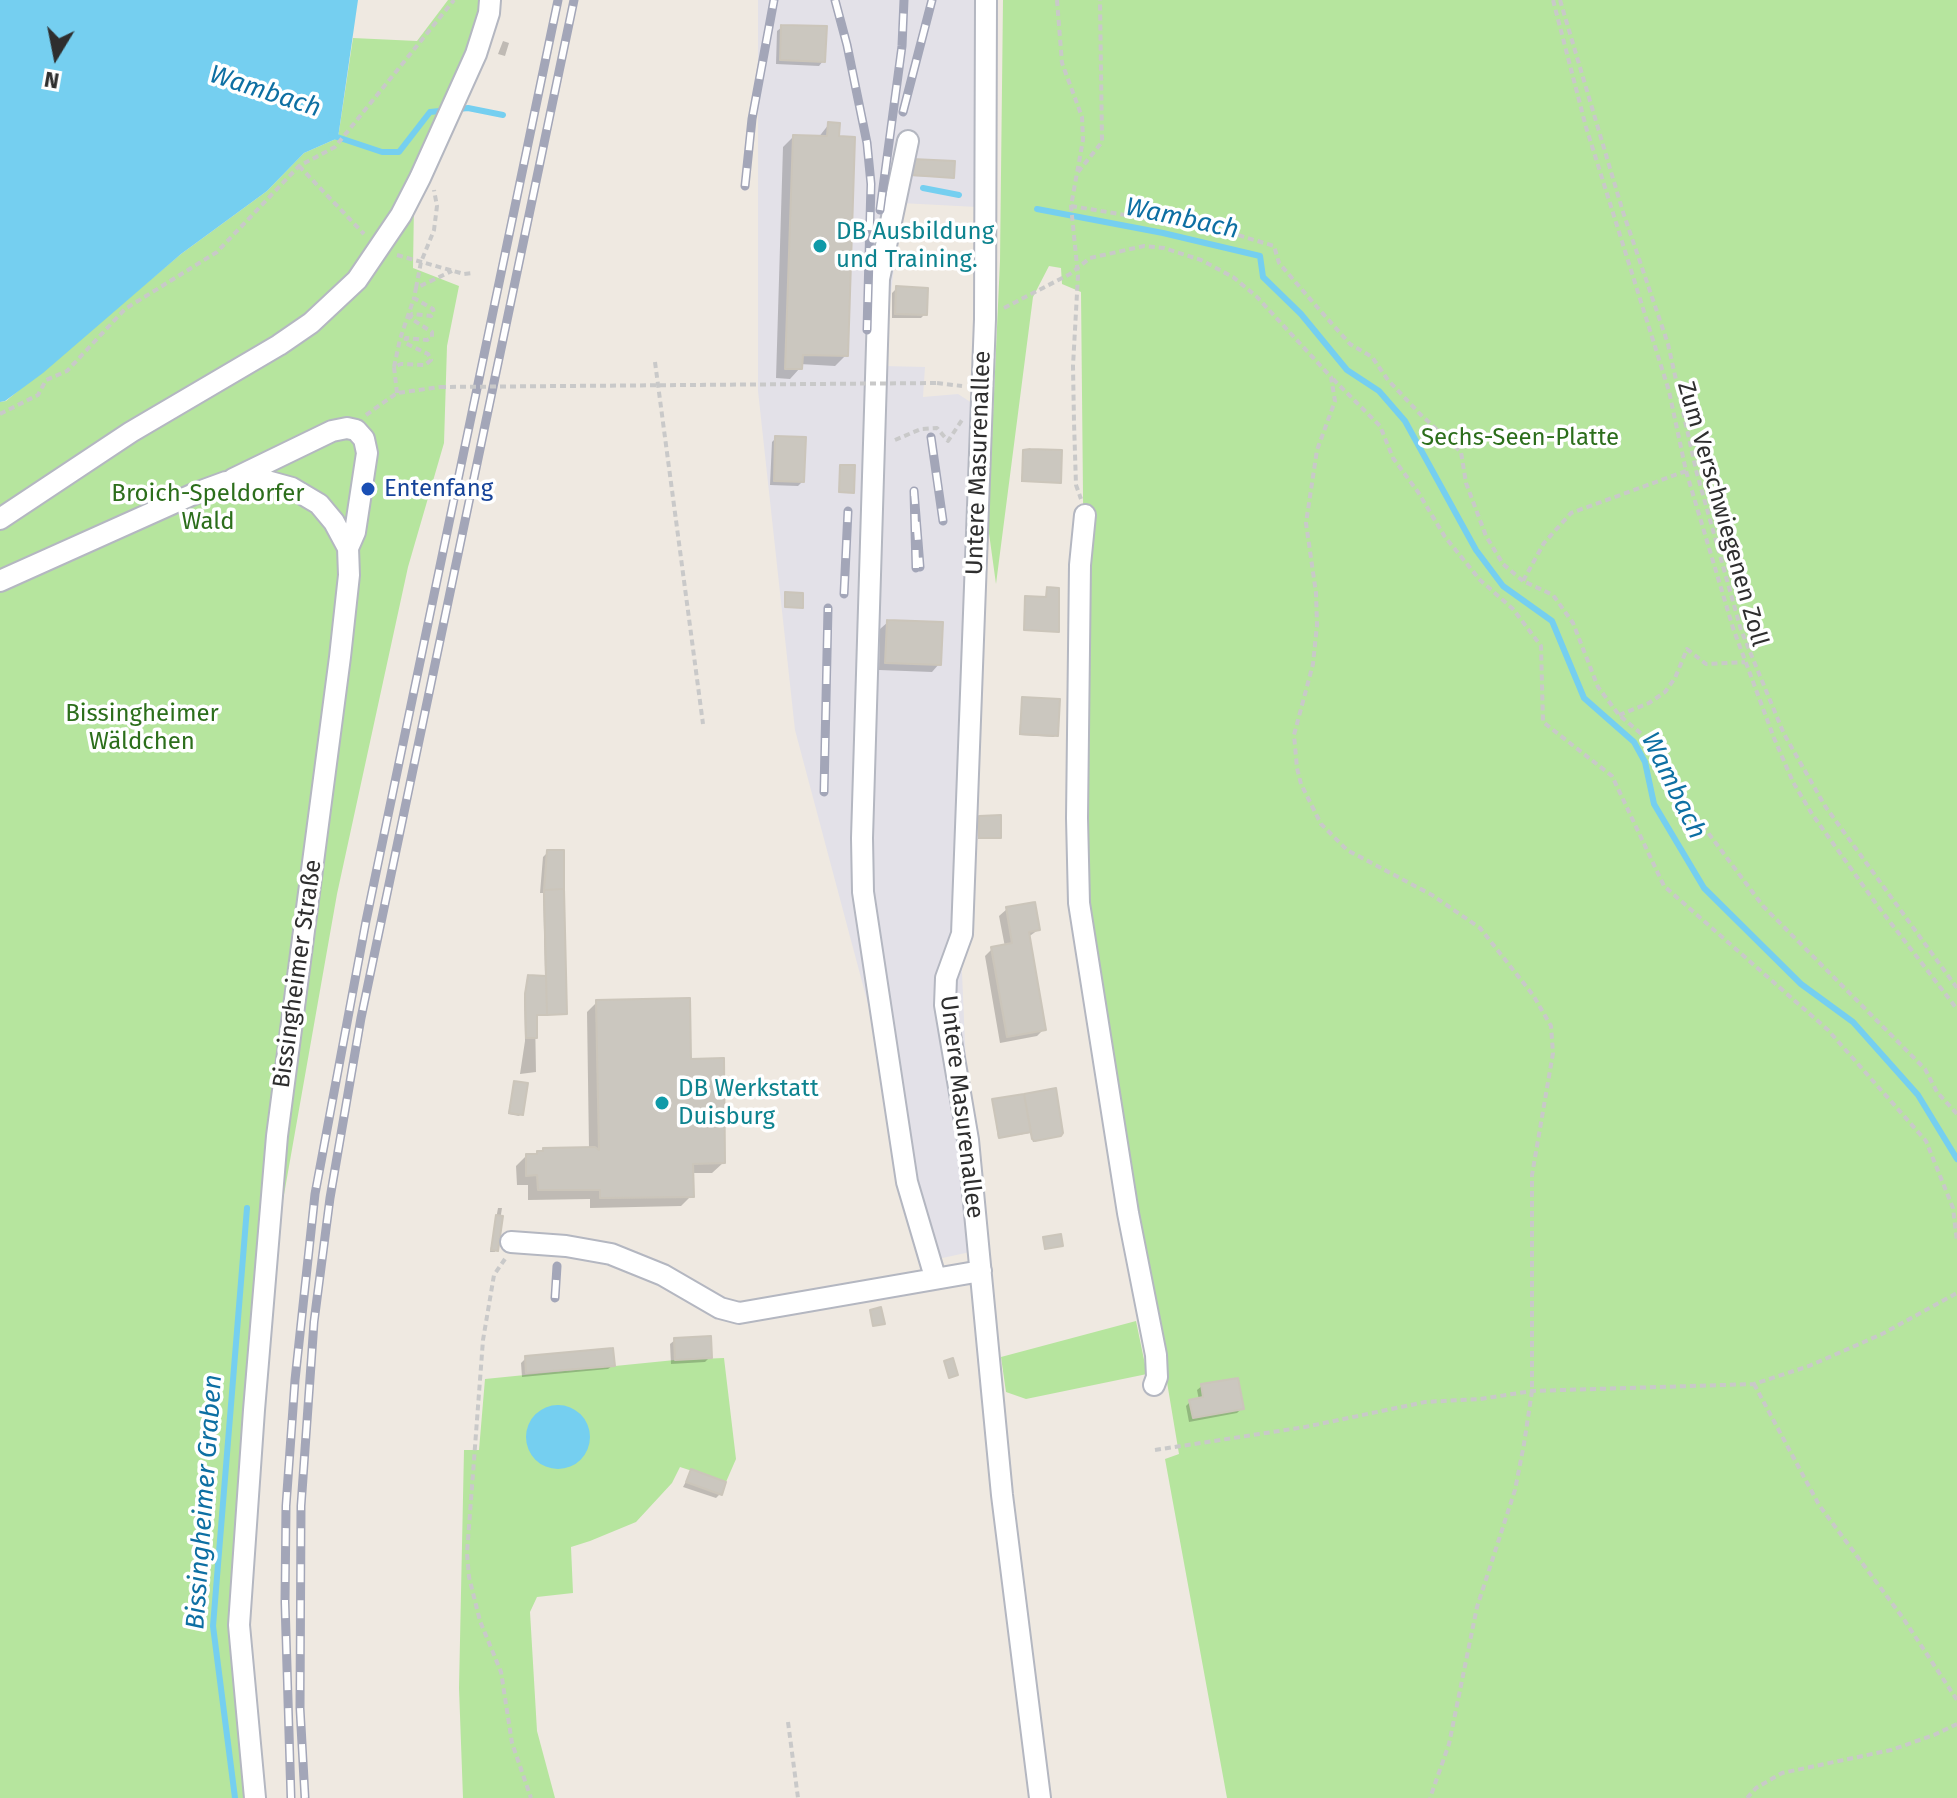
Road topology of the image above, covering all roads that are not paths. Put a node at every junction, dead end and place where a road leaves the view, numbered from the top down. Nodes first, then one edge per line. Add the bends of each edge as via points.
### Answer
1 (490, 0) edge
2 (986, 0) edge
3 (908, 141) dead end
4 (226, 482) junction
5 (1085, 515) road end
6 (0, 519) edge
7 (348, 548) junction
8 (0, 581) edge
9 (511, 1250) road end
10 (981, 1271) junction
11 (935, 1277) junction
12 (1154, 1385) dead end
13 (255, 1798) edge
14 (1040, 1798) edge

1 - 6 street via 476,54 420,178 357,280 311,323
2 - 10 street, Untere Masurenallee via 985,319 962,934 946,978 945,1005 968,1140
3 - 11 street via 879,279 863,892 907,1182
4 - 7 street via 263,480 292,488 319,504
4 - 7 street, Bissingheimer Straße via 332,431 356,430 367,453
4 - 8 street
5 - 12 street via 1079,903 1156,1355
7 - 13 street, Bissingheimer Straße via 340,657 277,1136 261,1322 239,1625
9 - 11 street via 578,1247 611,1254 739,1313
10 - 11 street
10 - 14 street, Untere Masurenallee via 1002,1495

